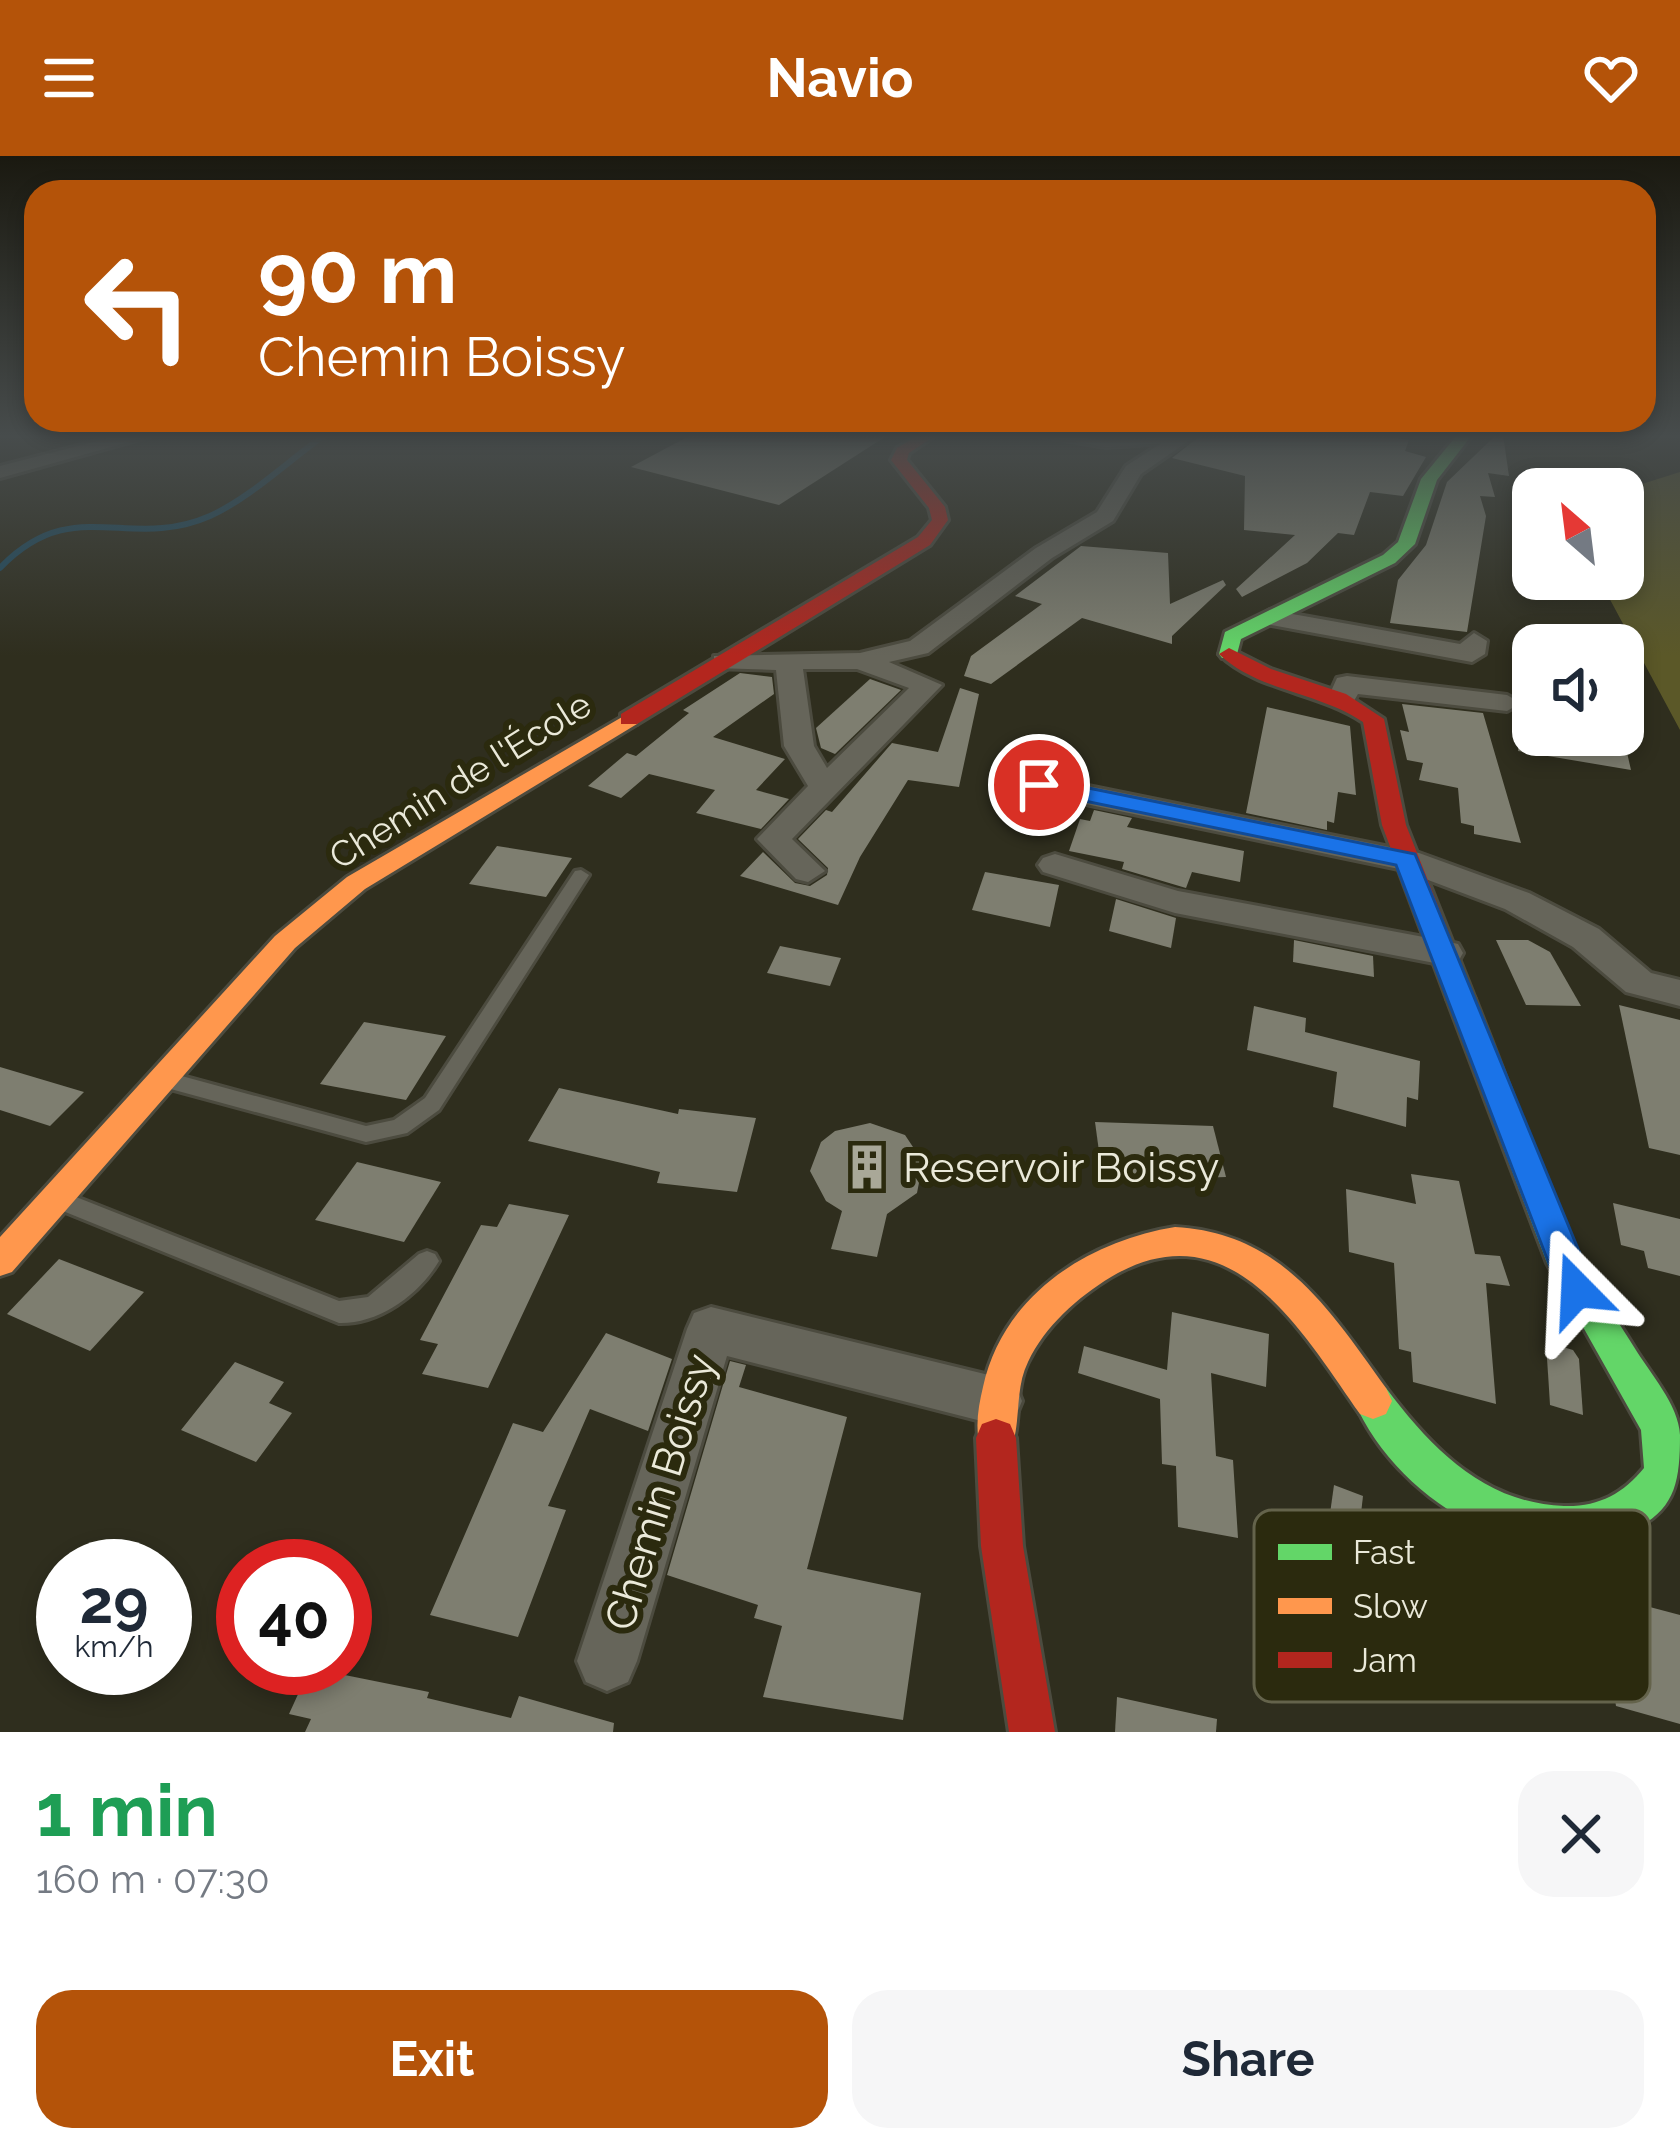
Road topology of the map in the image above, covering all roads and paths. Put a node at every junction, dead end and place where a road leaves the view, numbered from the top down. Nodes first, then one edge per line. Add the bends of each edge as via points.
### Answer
1 (937, 509) edge
2 (1110, 509) edge
3 (1419, 509) edge
4 (1270, 617) junction
5 (1474, 641) dead end
6 (860, 661) junction
7 (722, 662) junction
8 (789, 662) junction
9 (1342, 698) junction
10 (1507, 704) dead end
11 (1039, 785) dead end
12 (824, 787) junction
13 (1406, 860) junction
14 (1054, 865) dead end
15 (808, 871) dead end
16 (581, 875) dead end
17 (1445, 953) junction
18 (1680, 993) edge
19 (163, 1078) junction
20 (56, 1198) junction
21 (0, 1261) edge
22 (427, 1262) dead end
23 (997, 1401) junction
24 (1486, 1510) edge
25 (1660, 1512) edge
26 (608, 1661) dead end
27 (1032, 1732) edge

1 - 7 street, Chemin de l'École via 934,530
2 - 6 street via 939,635
3 - 4 street via 1406,544 1389,560
4 - 5 street via 1441,651 1472,654
4 - 9 street via 1232,636 1226,652 1252,670
6 - 8 street
6 - 12 street via 928,685
7 - 8 street
7 - 19 street, Chemin de l'École via 356,883 285,942
8 - 12 street via 799,746
9 - 10 street via 1347,684
9 - 13 street via 1373,719
11 - 13 street
12 - 15 street via 773,839
13 - 17 street
13 - 18 street via 1517,901 1586,938 1639,982
14 - 17 street via 1174,902
16 - 19 lane via 432,1105 400,1127 366,1134
17 - 25 street via 1577,1290 1646,1382 1664,1425
19 - 20 street, Chemin de l'École
20 - 21 street, Chemin de l'École
20 - 22 lane via 339,1312 378,1307
23 - 24 street via 1008,1363 1053,1300 1154,1240 1202,1242 1254,1262 1286,1292 1396,1438 1430,1474
23 - 26 street, Chemin Boissy via 711,1329
23 - 27 street via 996,1462

